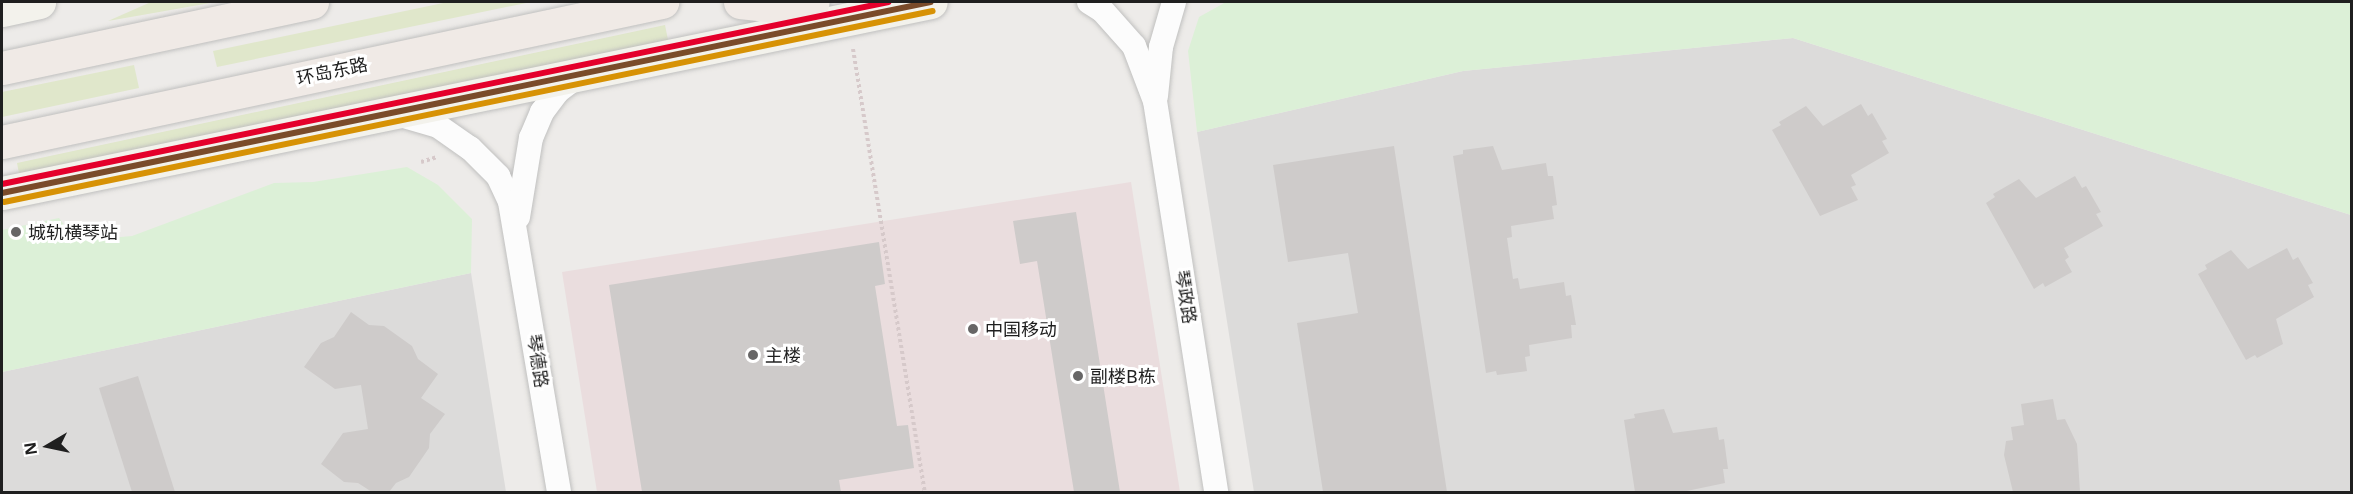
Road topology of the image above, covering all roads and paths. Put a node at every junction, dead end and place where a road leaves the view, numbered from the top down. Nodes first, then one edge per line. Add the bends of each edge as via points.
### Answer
1 (7, 2) edge
2 (39, 2) edge
3 (312, 2) edge
4 (662, 2) edge
5 (740, 2) edge
6 (813, 2) edge
7 (931, 2) edge
8 (1089, 2) edge
9 (1174, 2) edge
10 (2, 4) edge
11 (2, 10) edge
12 (846, 19) junction
13 (2, 68) edge
14 (581, 73) junction
15 (1155, 101) junction
16 (387, 113) junction
17 (2, 142) edge
18 (445, 155) dead end
19 (421, 162) dead end
20 (2, 194) edge
21 (517, 229) junction
22 (559, 492) edge
23 (925, 492) edge
24 (1216, 492) edge

1 - 10 main road
2 - 11 main road
3 - 13 main road
4 - 17 main road, 环岛东路
5 - 6 main road via 784,8
7 - 12 main road
8 - 15 street via 1102,10 1134,46
9 - 15 street via 1161,47
12 - 14 main road
12 - 23 path
14 - 16 main road
14 - 21 street, 琴德路 via 558,91 542,112 531,138
15 - 24 street, 琴政路
16 - 20 main road
16 - 21 street, 琴德路 via 438,126 470,148 498,176
18 - 19 path
21 - 22 street, 琴德路

